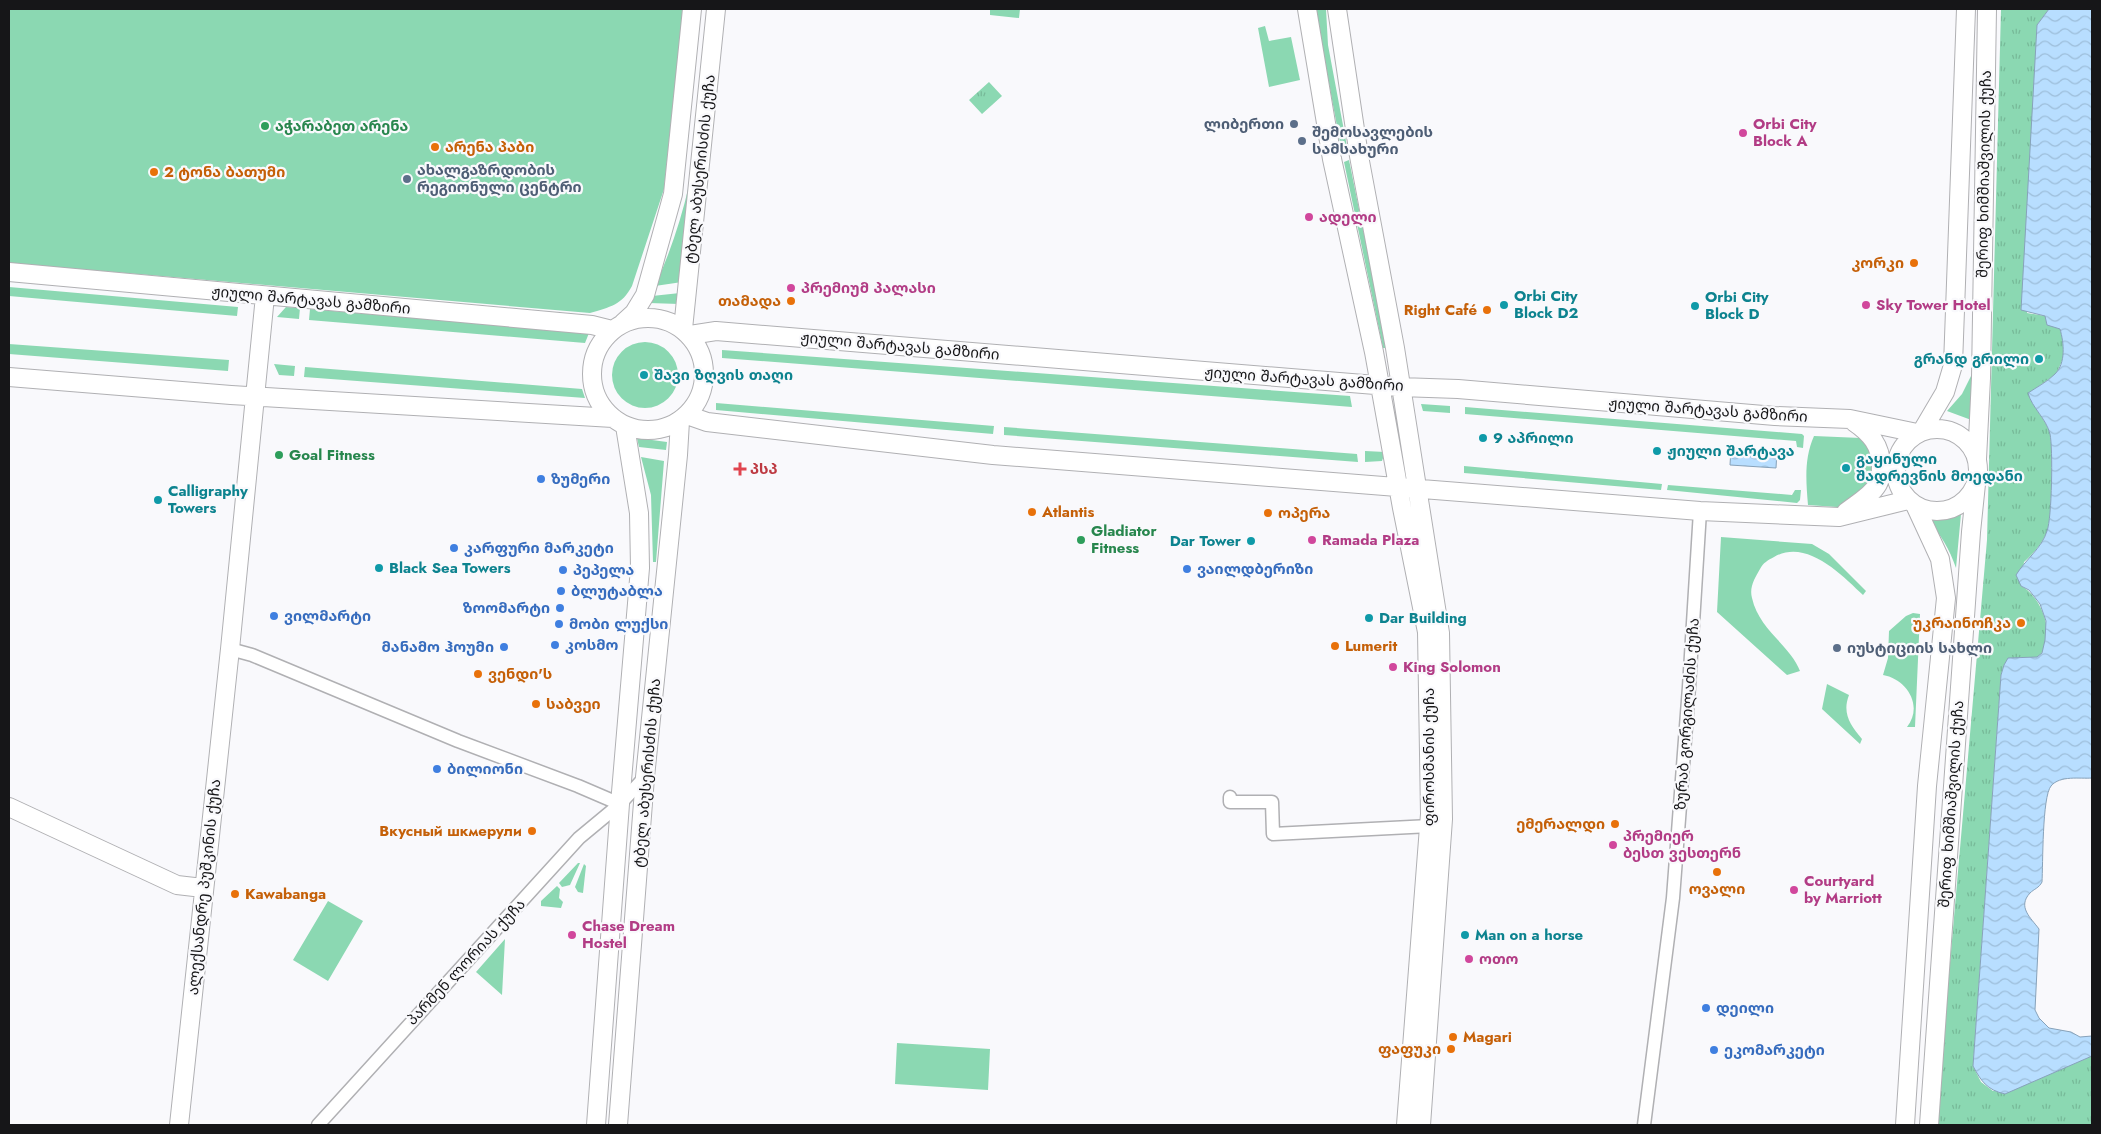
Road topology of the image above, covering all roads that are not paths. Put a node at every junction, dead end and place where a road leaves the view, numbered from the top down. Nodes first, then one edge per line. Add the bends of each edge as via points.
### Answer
1 (692, 9) edge
2 (716, 9) edge
3 (1307, 9) edge
4 (1337, 9) edge
5 (1966, 9) edge
6 (1987, 9) edge
7 (9, 272) edge
8 (265, 296) junction
9 (617, 327) junction
10 (686, 332) junction
11 (9, 377) edge
12 (1381, 385) junction
13 (1400, 386) junction
14 (256, 396) junction
15 (683, 418) junction
16 (1850, 419) junction
17 (619, 422) junction
18 (1920, 432) junction
19 (1977, 459) junction
20 (1976, 484) junction
21 (1398, 486) junction
22 (1417, 488) junction
23 (1911, 502) junction
24 (1700, 511) junction
25 (1839, 517) junction
26 (230, 649) junction
27 (645, 778) junction
28 (1230, 797) dead end
29 (620, 804) junction
30 (9, 807) edge
31 (1430, 826) junction
32 (203, 888) junction
33 (179, 1125) edge
34 (318, 1125) edge
35 (596, 1125) edge
36 (618, 1125) edge
37 (1406, 1125) edge
38 (1422, 1125) edge
39 (1644, 1125) edge
40 (1905, 1125) edge
41 (1929, 1125) edge

1 - 9 main road, ტბელ აბუსერისძის ქუჩა via 672,194 645,295 634,313
2 - 10 main road, ტბელ აბუსერისძის ქუჩა
3 - 12 main road, ფიროსმანის ქუჩა via 1332,159
4 - 13 main road, ფიროსმანის ქუჩა via 1359,156
5 - 18 main road, შერიფ ხიმშიაშვილის ქუჩა via 1953,365 1945,392
6 - 19 main road, შერიფ ხიმშიაშვილის ქუჩა
7 - 8 main road, ჟიული შარტავას გამზირი
8 - 9 main road, ჟიული შარტავას გამზირი
8 - 14 main road, ალექსანდრე პუშკინის ქუჩა
9 - 10 main road via 642,318 664,319
9 - 17 main road via 599,346 592,371 600,403
10 - 12 main road, ჟიული შარტავას გამზირი via 716,331
10 - 15 main road via 699,348 704,364 704,382 699,399
11 - 14 main road
12 - 13 main road, ჟიული შარტავას გამზირი
12 - 21 main road, ფიროსმანის ქუჩა
13 - 16 main road, ჟიული შარტავას გამზირი
13 - 22 main road, ფიროსმანის ქუჩა
14 - 17 main road
14 - 26 main road, ალექსანდრე პუშკინის ქუჩა
15 - 17 main road via 663,428 644,430
15 - 21 main road via 993,455
15 - 27 main road, ტბელ აბუსერისძის ქუჩა
16 - 18 main road, ჟიული შარტავას გამზირი
16 - 25 main road via 1871,435 1877,444 1881,474 1874,490
17 - 29 main road, ტბელ აბუსერისძის ქუჩა via 639,513 640,568
18 - 19 main road via 1936,428 1962,436
18 - 23 main road via 1907,441 1895,464 1898,483
19 - 20 main road
20 - 23 main road via 1961,503 1950,509 1926,510
20 - 41 main road, შერიფ ხიმშიაშვილის ქუჩა
21 - 22 main road
21 - 31 main road, ფიროსმანის ქუჩა via 1428,632
22 - 24 main road
22 - 38 main road, ფიროსმანის ქუჩა via 1440,633 1443,819
23 - 25 main road
23 - 40 main road, შერიფ ხიმშიაშვილის ქუჩა via 1940,559 1946,598 1927,786
24 - 25 main road
24 - 39 street, ზურაბ გორგილაძის ქუჩა via 1673,898
26 - 29 street via 252,655
26 - 32 main road, ალექსანდრე პუშკინის ქუჩა
27 - 29 street, პარმენ ლორიას ქუჩა
27 - 36 main road, ტბელ აბუსერისძის ქუჩა
28 - 31 street via 1230,802 1272,802 1273,834
29 - 34 street, პარმენ ლორიას ქუჩა via 579,838
29 - 35 main road, ტბელ აბუსერისძის ქუჩა
30 - 32 main road via 177,885
31 - 37 main road, ფიროსმანის ქუჩა
32 - 33 main road, ალექსანდრე პუშკინის ქუჩა

